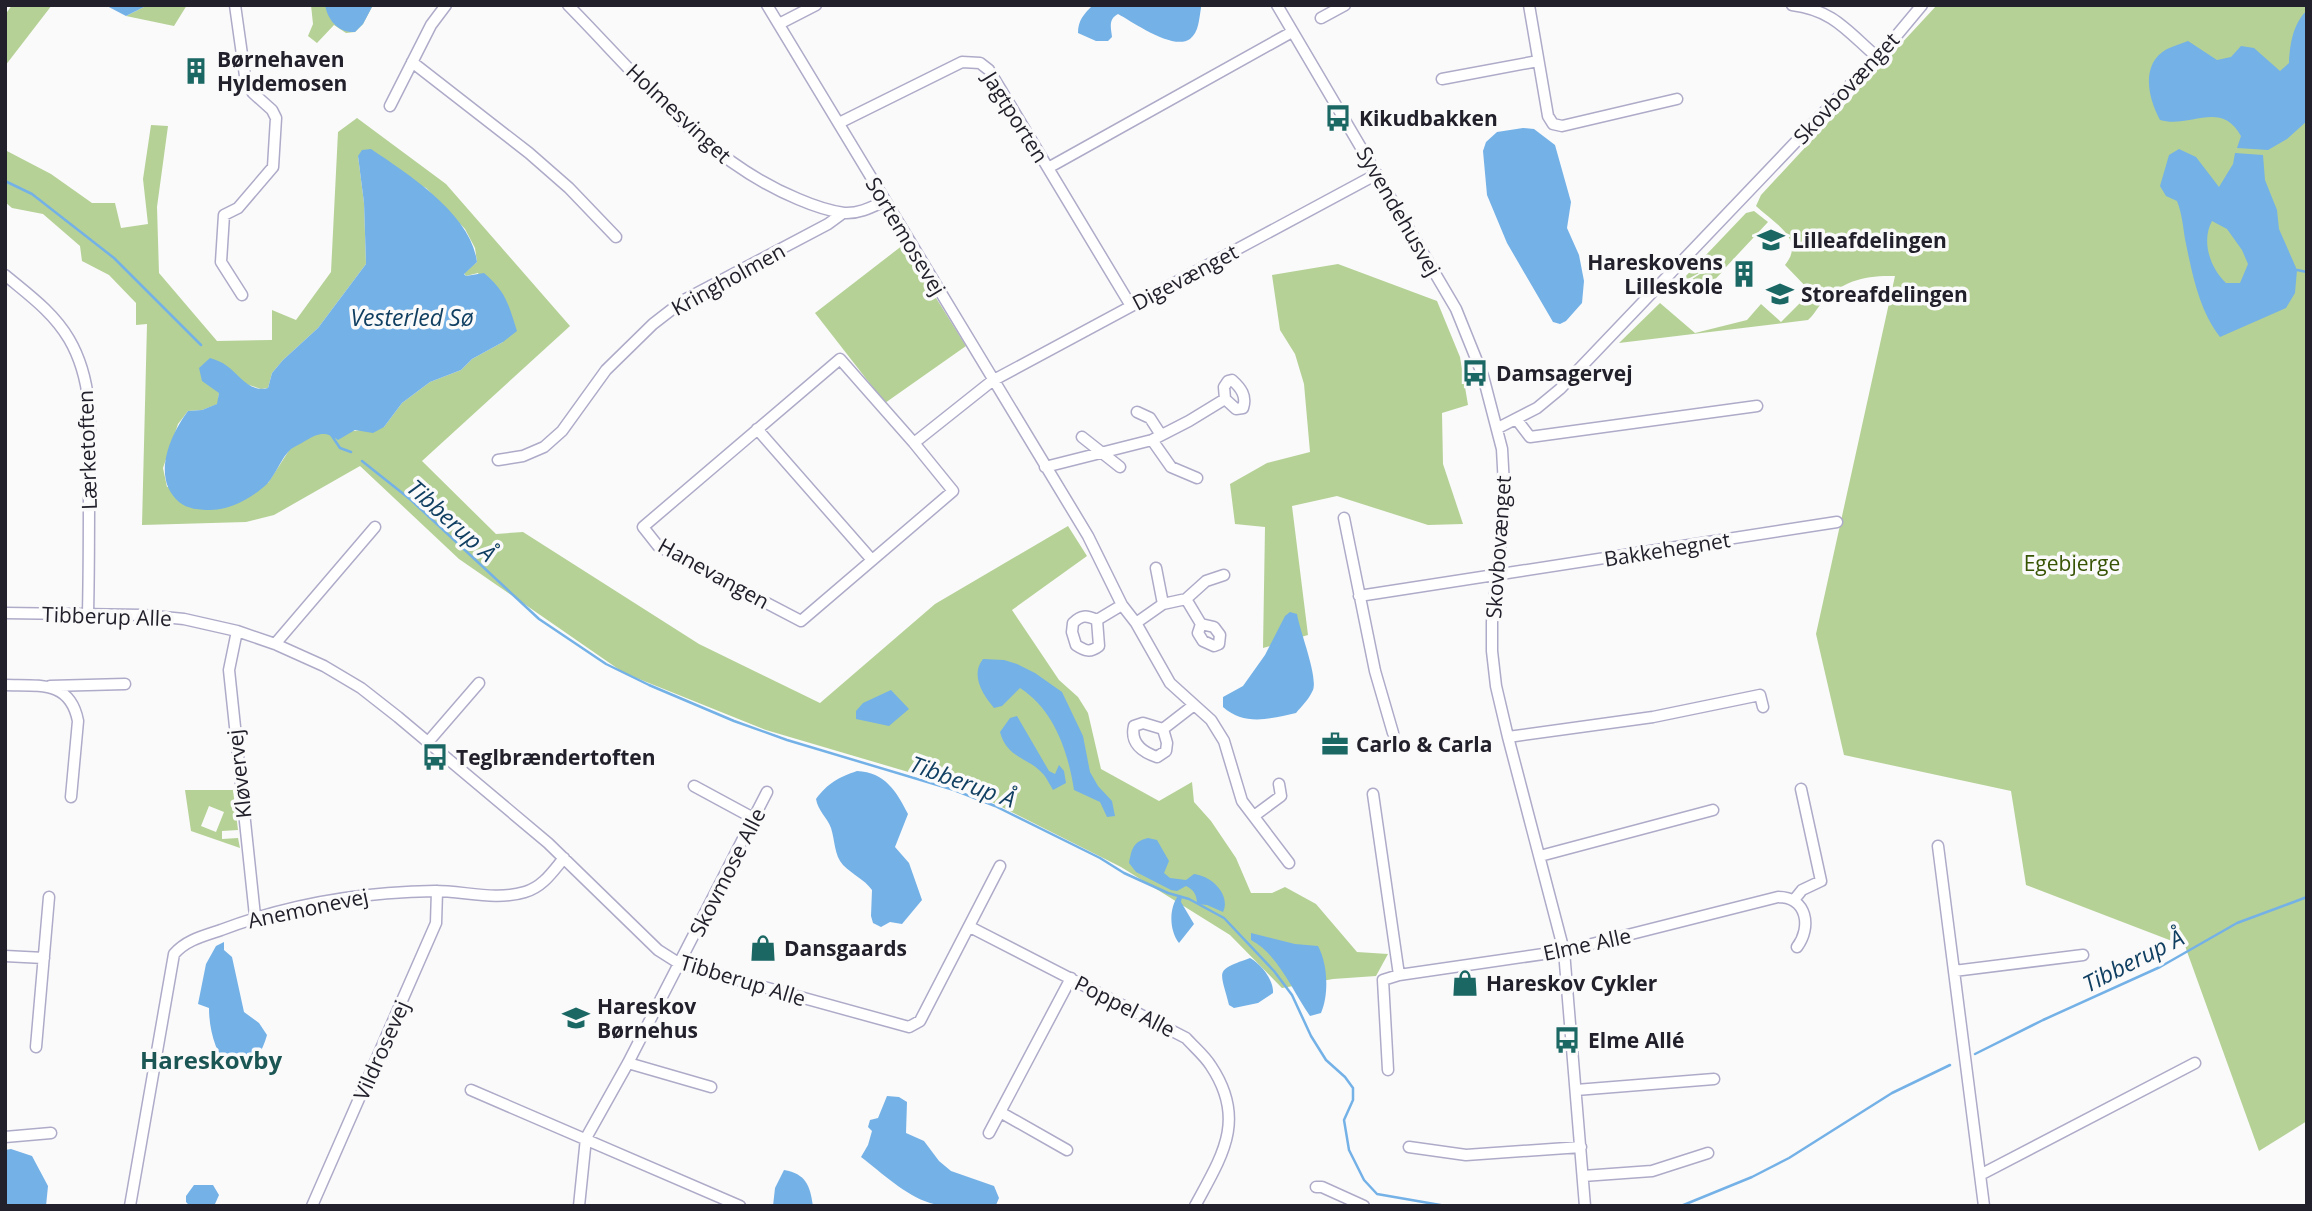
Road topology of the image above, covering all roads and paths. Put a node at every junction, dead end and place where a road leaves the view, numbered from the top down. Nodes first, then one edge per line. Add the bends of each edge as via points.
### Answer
1 (234, 5) edge
2 (446, 5) edge
3 (568, 5) edge
4 (767, 5) edge
5 (816, 5) edge
6 (1277, 5) edge
7 (1345, 5) edge
8 (1529, 5) edge
9 (1792, 5) edge
10 (1922, 5) edge
11 (1321, 18) dead end
12 (779, 24) junction
13 (1292, 32) junction
14 (1877, 57) junction
15 (1538, 61) junction
16 (412, 62) junction
17 (1442, 79) dead end
18 (1676, 99) dead end
19 (390, 106) dead end
20 (839, 123) junction
21 (1048, 168) junction
22 (1377, 174) junction
23 (885, 201) junction
24 (843, 213) junction
25 (616, 237) dead end
26 (5, 275) edge
27 (242, 295) dead end
28 (1131, 306) junction
29 (992, 380) junction
30 (1225, 399) dead end
31 (1757, 406) dead end
32 (1136, 412) dead end
33 (1517, 421) junction
34 (1498, 428) junction
35 (757, 429) junction
36 (1082, 437) dead end
37 (1156, 437) junction
38 (914, 443) junction
39 (1100, 452) junction
40 (498, 460) dead end
41 (1045, 467) junction
42 (1121, 467) dead end
43 (1197, 478) dead end
44 (1345, 517) dead end
45 (1837, 523) dead end
46 (375, 527) dead end
47 (872, 559) junction
48 (1156, 568) dead end
49 (1224, 575) dead end
50 (1497, 576) junction
51 (1359, 597) junction
52 (1186, 599) junction
53 (1163, 604) junction
54 (1122, 605) junction
55 (5, 613) edge
56 (88, 613) junction
57 (1097, 620) dead end
58 (1136, 623) junction
59 (1201, 624) dead end
60 (237, 631) junction
61 (275, 644) junction
62 (479, 683) dead end
63 (125, 684) dead end
64 (5, 685) edge
65 (50, 686) junction
66 (1194, 705) junction
67 (1763, 707) dead end
68 (1163, 729) dead end
69 (1393, 733) dead end
70 (1508, 737) junction
71 (428, 742) junction
72 (1279, 784) dead end
73 (694, 786) dead end
74 (1801, 789) dead end
75 (767, 792) dead end
76 (1373, 794) dead end
77 (72, 797) dead end
78 (1713, 810) dead end
79 (1254, 816) junction
80 (755, 818) junction
81 (1938, 846) dead end
82 (1540, 856) junction
83 (564, 858) junction
84 (1289, 863) dead end
85 (1000, 866) dead end
86 (437, 891) junction
87 (49, 897) dead end
88 (1794, 900) junction
89 (255, 916) junction
90 (970, 927) junction
91 (1797, 947) dead end
92 (1564, 951) junction
93 (2083, 955) dead end
94 (5, 956) edge
95 (44, 958) junction
96 (680, 964) junction
97 (1954, 971) junction
98 (1399, 975) junction
99 (1070, 978) junction
100 (36, 1047) dead end
101 (628, 1063) junction
102 (2195, 1063) dead end
103 (1388, 1070) dead end
104 (1714, 1079) dead end
105 (711, 1087) dead end
106 (471, 1090) dead end
107 (1576, 1090) junction
108 (1000, 1112) junction
109 (51, 1133) dead end
110 (989, 1133) dead end
111 (5, 1137) edge
112 (586, 1138) junction
113 (1409, 1147) dead end
114 (1581, 1147) junction
115 (1068, 1150) dead end
116 (1708, 1153) dead end
117 (1980, 1175) junction
118 (1583, 1176) junction
119 (1317, 1187) dead end
120 (130, 1206) edge
121 (312, 1206) edge
122 (579, 1206) edge
123 (740, 1206) edge
124 (1195, 1206) edge
125 (1364, 1206) edge
126 (1585, 1206) edge
127 (1984, 1206) edge

1 - 27 street via 246,83 276,118 273,167 237,208 224,215 221,262
2 - 16 street
3 - 24 street, Holmesvinget via 718,154 779,191
4 - 12 street, Sortemosevej
5 - 12 street
6 - 13 street, Syvendehusvej
7 - 11 street
8 - 15 street
9 - 14 street via 1827,13
10 - 14 street, Skovbovænget
12 - 20 street, Sortemosevej
13 - 21 street
13 - 22 street, Syvendehusvej
14 - 33 street, Skovbovænget via 1560,389
15 - 17 street
15 - 18 street via 1553,124 1562,126
16 - 19 street
16 - 25 street via 529,153
20 - 21 street, Jagtporten via 962,62 981,63
20 - 23 street, Sortemosevej
21 - 28 street, Jagtporten
22 - 28 street, Digevænget
22 - 34 street, Syvendehusvej via 1456,309 1473,346
23 - 24 street
23 - 29 street, Sortemosevej
24 - 40 street, Kringholmen via 684,300 606,370 562,431 544,447
26 - 56 street, Lærketoften via 57,321 84,376 90,415
28 - 29 street, Digevænget
29 - 38 street
29 - 41 street, Sortemosevej
30 - 37 street
31 - 33 street via 1530,437
32 - 37 street via 1150,418
33 - 34 street, Skovbovænget
34 - 50 street, Skovbovænget via 1505,504
35 - 38 street, Hanevangen via 840,359
35 - 47 street
35 - 47 street, Hanevangen via 643,527 658,546 801,621
36 - 39 street
37 - 39 street
37 - 43 street via 1171,467
38 - 47 street, Hanevangen via 953,491
39 - 41 street
39 - 42 street
41 - 54 street, Sortemosevej via 1088,536
44 - 51 street
45 - 50 street, Bakkehegnet
46 - 61 street
48 - 53 street
49 - 52 street via 1206,581
50 - 51 street, Bakkehegnet
50 - 70 street, Skovbovænget via 1492,651
51 - 69 street
52 - 53 street
52 - 59 street
53 - 58 street
54 - 57 street
54 - 58 street, Sortemosevej
55 - 56 street, Tibberup Alle
56 - 60 street, Tibberup Alle via 176,618
58 - 66 street, Sortemosevej via 1170,683
60 - 61 street, Tibberup Alle
60 - 89 street, Kløvervej via 229,670
61 - 71 street, Tibberup Alle via 361,688
62 - 71 street
63 - 65 street
64 - 65 street
65 - 77 street via 62,692 76,710
66 - 68 street
66 - 79 street, Sortemosevej via 1224,741 1242,801
67 - 70 street via 1760,695 1653,717
70 - 82 street, Skovbovænget
71 - 83 street, Tibberup Alle
72 - 79 street via 1281,796
73 - 80 street
74 - 88 street via 1821,881 1802,890
75 - 80 street, Skovmose Alle
76 - 98 street
78 - 82 street
79 - 84 street, Sortemosevej
80 - 96 street, Skovmose Alle
81 - 97 street
82 - 92 street, Skovbovænget
83 - 86 street, Anemonevej via 539,886 525,892 505,896
83 - 96 street, Tibberup Alle via 658,950
85 - 90 street, Tibberup Alle
86 - 89 street, Anemonevej via 363,895
86 - 121 street, Vildrosevej via 436,923
87 - 95 street
88 - 91 street via 1806,920
88 - 92 street, Elme Alle via 1778,897
89 - 120 street, Anemonevej via 183,944 174,954
90 - 96 street, Tibberup Alle via 920,1021 909,1027
90 - 99 street, Poppel Alle
92 - 98 street, Elme Alle
92 - 107 street, Skovbovænget
93 - 97 street
94 - 95 street
95 - 100 street
96 - 101 street, Skovmose Alle
97 - 117 street
98 - 103 street via 1382,980
99 - 108 street
99 - 124 street, Poppel Alle via 1186,1038 1211,1064 1227,1102 1230,1129
101 - 105 street
101 - 112 street, Skovmose Alle
102 - 117 street
104 - 107 street
106 - 112 street
107 - 114 street, Skovbovænget
108 - 110 street
108 - 115 street
109 - 111 street
112 - 122 street, Skovmose Alle
112 - 123 street
113 - 114 street via 1466,1155
114 - 118 street, Skovbovænget
116 - 118 street via 1652,1171
117 - 127 street
118 - 126 street, Skovbovænget
119 - 125 street

